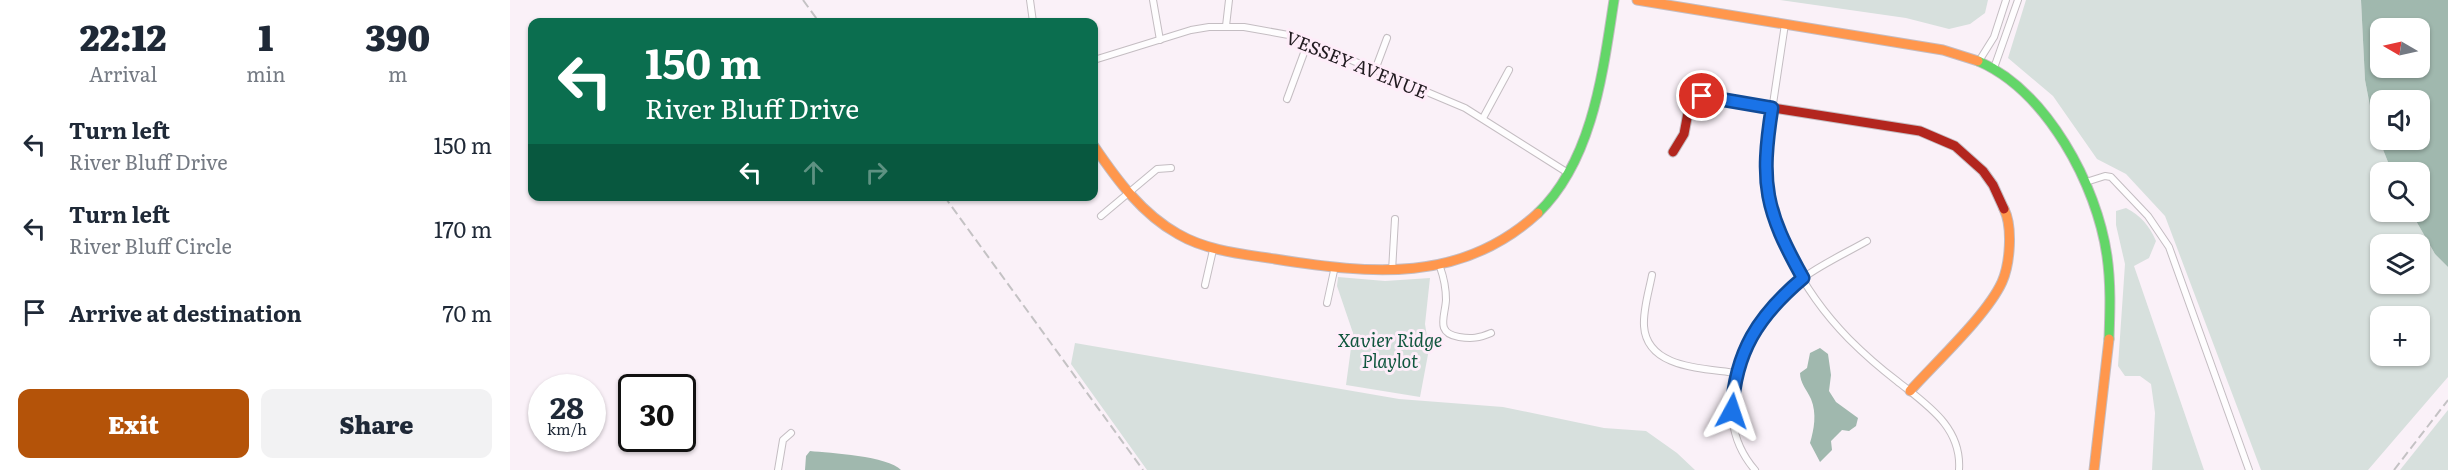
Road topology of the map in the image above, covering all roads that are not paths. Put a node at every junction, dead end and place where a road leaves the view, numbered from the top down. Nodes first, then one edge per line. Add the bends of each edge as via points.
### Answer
1 (1030, 0) edge
2 (1153, 0) edge
3 (1229, 0) edge
4 (1614, 0) edge
5 (1637, 0) edge
6 (2006, 0) edge
7 (2018, 0) edge
8 (1032, 18) edge
9 (1785, 24) junction
10 (1226, 26) junction
11 (1386, 38) dead end
12 (1160, 40) junction
13 (1308, 42) junction
14 (1098, 59) edge
15 (1979, 62) junction
16 (1994, 68) junction
17 (1375, 70) junction
18 (1509, 70) dead end
19 (1287, 99) dead end
20 (1772, 108) junction
21 (1483, 118) junction
22 (1098, 151) edge
23 (1672, 152) dead end
24 (1172, 168) dead end
25 (1568, 173) junction
26 (2086, 182) junction
27 (1128, 192) junction
28 (1101, 216) dead end
29 (1395, 219) dead end
30 (1867, 241) dead end
31 (1213, 249) junction
32 (1335, 266) junction
33 (1440, 267) junction
34 (1392, 271) junction
35 (1652, 275) dead end
36 (1803, 278) junction
37 (1205, 285) dead end
38 (1328, 303) dead end
39 (1491, 333) dead end
40 (1736, 374) junction
41 (1910, 391) junction
42 (792, 433) dead end
43 (778, 470) edge
44 (1755, 470) edge
45 (1959, 470) edge
46 (2094, 470) edge
47 (2249, 470) edge

1 - 8 street
2 - 12 street
3 - 10 street
4 - 25 street via 1596,95
5 - 9 street
6 - 15 street via 1994,37
7 - 16 street
9 - 15 street via 1943,50
9 - 20 street
10 - 12 street, VESSEY AVENUE via 1191,30
10 - 13 street, VESSEY AVENUE via 1284,34
11 - 17 street
12 - 14 street, VESSEY AVENUE
13 - 17 street, VESSEY AVENUE
13 - 19 street
15 - 16 street
16 - 26 street via 2042,111
17 - 21 street, VESSEY AVENUE
18 - 21 street
20 - 23 street via 1697,96 1690,102 1684,134
20 - 36 street via 1765,157 1768,199 1782,239
20 - 41 street via 1938,137 1955,146 1983,171 2001,200 2009,232 2002,281 1984,309
21 - 25 street, VESSEY AVENUE
22 - 27 street
24 - 27 street via 1156,169
25 - 33 street via 1546,206 1505,240
26 - 46 street via 2105,238 2112,297
26 - 47 street via 2111,177 2148,216 2169,247
27 - 28 street
27 - 31 street via 1163,224
29 - 34 street
30 - 36 street
31 - 32 street
31 - 37 street
32 - 34 street
32 - 38 street
33 - 34 street
33 - 39 street via 1446,289 1445,331 1474,339
35 - 40 street via 1644,325 1656,352 1673,362
36 - 40 street via 1771,307 1757,326
36 - 41 street via 1847,337
40 - 44 street via 1732,425 1741,451
41 - 45 street via 1947,425 1958,451
42 - 43 street via 783,440

